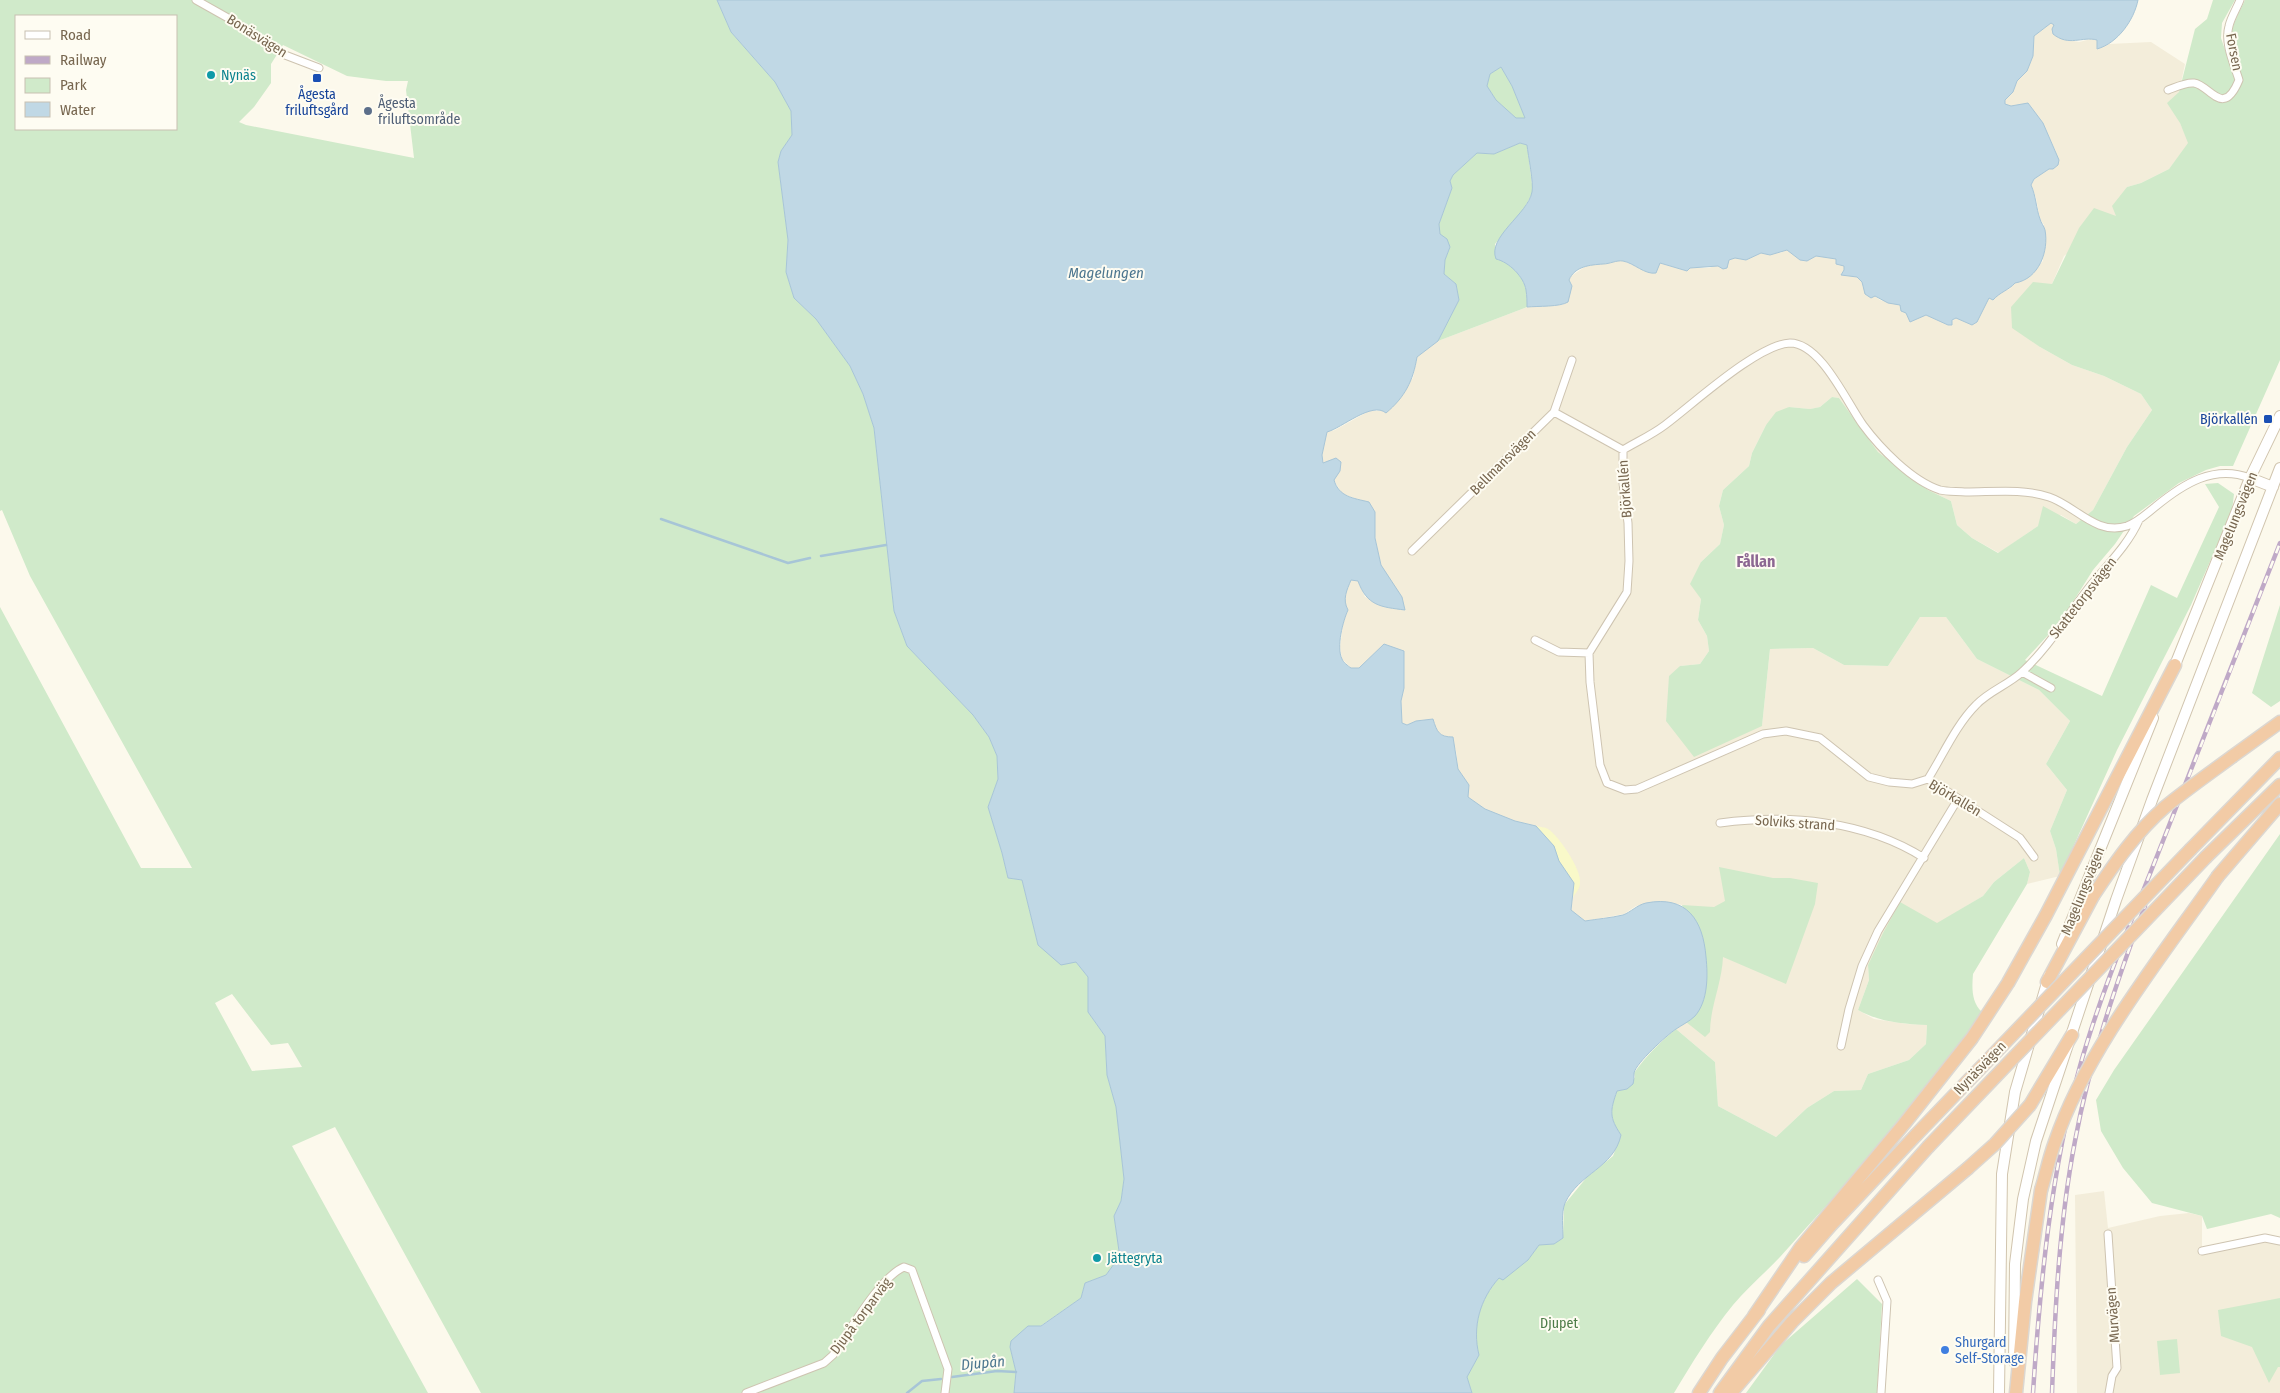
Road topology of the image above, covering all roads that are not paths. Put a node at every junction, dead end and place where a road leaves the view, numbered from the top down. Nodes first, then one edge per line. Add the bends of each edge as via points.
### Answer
1 (196, 0) edge
2 (2240, 0) edge
3 (319, 68) dead end
4 (2168, 90) dead end
5 (1572, 360) dead end
6 (1554, 412) junction
7 (2280, 416) edge
8 (1623, 450) junction
9 (2280, 468) edge
10 (2250, 478) junction
11 (2276, 488) edge
12 (2139, 520) junction
13 (1412, 551) dead end
14 (1535, 640) dead end
15 (1589, 653) junction
16 (2175, 665) junction
17 (2022, 672) junction
18 (2051, 688) dead end
19 (2280, 722) edge
20 (2280, 758) edge
21 (1928, 779) junction
22 (2280, 785) edge
23 (1958, 799) junction
24 (2280, 804) edge
25 (1720, 823) dead end
26 (2034, 857) dead end
27 (1924, 858) junction
28 (2047, 982) junction
29 (2072, 1035) junction
30 (1842, 1046) dead end
31 (2108, 1234) dead end
32 (2280, 1241) edge
33 (2202, 1251) dead end
34 (1878, 1280) dead end
35 (1754, 1316) junction
36 (746, 1393) edge
37 (944, 1393) edge
38 (1699, 1393) edge
39 (1720, 1393) edge
40 (1731, 1393) edge
41 (1882, 1393) edge
42 (1999, 1393) edge
43 (2014, 1393) edge
44 (2109, 1393) edge

1 - 3 street, Bonäsvägen via 285,55
2 - 4 street, Forsen via 2228,36 2239,80 2235,91 2222,98 2215,97 2194,83
5 - 6 street, Bellmansvägen
6 - 8 street
6 - 13 street, Bellmansvägen
7 - 10 street, Magelungsvägen
8 - 12 street, Björkallén via 1663,426 1763,350 1790,343 1814,353 1863,425 1912,476 1927,484 1941,490 2012,491 2050,498 2105,528 2116,529
8 - 15 street, Björkallén via 1628,523 1627,592
9 - 11 street, Magelungsvägen
10 - 11 street
10 - 12 street, Björkallén via 2226,473 2204,476 2174,492
10 - 16 street, Magelungsvägen
11 - 29 street, Magelungsvägen via 2149,809
12 - 17 street, Skattetorpsvägen via 2134,532 2064,624
14 - 15 street via 1559,652
15 - 21 street, Björkallén via 1590,690 1600,764 1607,783 1614,787 1637,789 1763,734 1786,731 1820,738 1869,776 1912,784
16 - 28 street, Magelungsvägen
16 - 35 highway via 2008,983 1972,1038 1801,1247
17 - 18 street
17 - 21 street, Skattetorpsvägen via 1975,705
19 - 28 highway, bridge via 2165,808 2143,829 2114,863 2093,896
20 - 35 highway, Nynäsvägen, bridge via 1831,1225
21 - 23 street, Björkallén
22 - 39 highway, Nynäsvägen, bridge via 2206,857 1928,1147 1769,1326
23 - 26 street, Björkallén via 2020,838
23 - 27 street
24 - 43 highway, bridge via 2218,876 2104,1042 2078,1090 2055,1141 2041,1190
25 - 27 street, Solviks strand via 1750,819 1824,822 1872,834
27 - 30 street via 1878,931 1862,966
28 - 42 street, Magelungsvägen via 2015,1092 2002,1174
29 - 40 highway, bridge via 2030,1105 1995,1144 1830,1283
29 - 43 street, Magelungsvägen via 2036,1141 2023,1199 2015,1264
31 - 44 street, Murvägen via 2117,1368
32 - 33 street via 2264,1238
34 - 41 street via 1886,1301
35 - 38 highway, Nynäsvägen
36 - 37 street, Djupå torparväg via 824,1363 881,1287 892,1274 904,1267 916,1276 926,1314 948,1369

